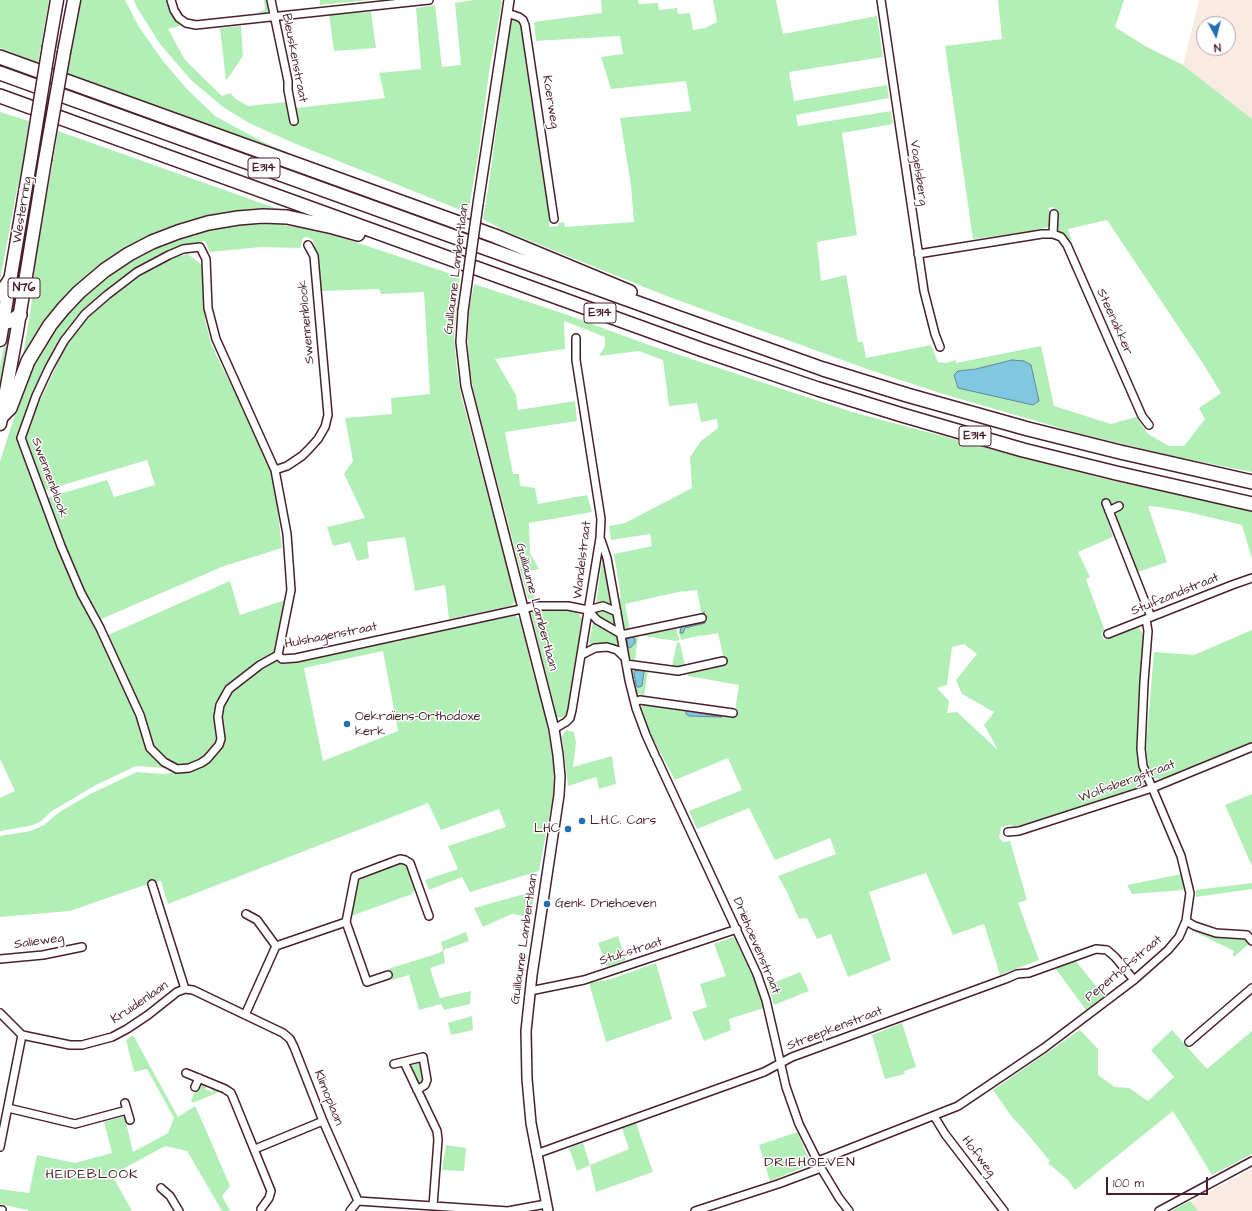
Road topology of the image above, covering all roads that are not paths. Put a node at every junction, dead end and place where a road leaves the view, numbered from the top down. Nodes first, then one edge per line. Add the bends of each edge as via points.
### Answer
1 (56, 0) edge
2 (74, 0) edge
3 (171, 0) edge
4 (272, 0) edge
5 (429, 0) edge
6 (509, 0) edge
7 (881, 0) edge
8 (507, 13) junction
9 (275, 15) junction
10 (0, 57) edge
11 (0, 73) edge
12 (0, 96) edge
13 (0, 105) edge
14 (52, 115) junction
15 (294, 121) dead end
16 (1054, 214) dead end
17 (554, 219) dead end
18 (1052, 234) junction
19 (393, 238) junction
20 (308, 245) dead end
21 (200, 247) joint
22 (918, 254) junction
23 (10, 280) junction
24 (0, 295) edge
25 (20, 315) junction
26 (671, 315) junction
27 (2, 323) edge
28 (576, 338) dead end
29 (0, 340) edge
30 (940, 347) dead end
31 (1, 420) edge
32 (1149, 425) dead end
33 (275, 470) junction
34 (1252, 482) edge
35 (1106, 503) dead end
36 (1252, 504) edge
37 (1119, 506) dead end
38 (1109, 511) junction
39 (600, 538) junction
40 (1252, 578) edge
41 (524, 608) junction
42 (588, 610) junction
43 (617, 612) junction
44 (702, 618) dead end
45 (1149, 618) junction
46 (1108, 634) dead end
47 (621, 635) junction
48 (278, 655) junction
49 (582, 655) junction
50 (723, 661) dead end
51 (626, 662) junction
52 (635, 702) junction
53 (733, 713) dead end
54 (554, 730) junction
55 (1252, 747) edge
56 (1152, 788) junction
57 (1008, 832) dead end
58 (152, 884) dead end
59 (246, 914) dead end
60 (429, 916) dead end
61 (1186, 921) junction
62 (346, 922) junction
63 (737, 929) junction
64 (1252, 941) edge
65 (276, 946) junction
66 (82, 947) dead end
67 (0, 960) edge
68 (388, 975) dead end
69 (1134, 980) junction
70 (1252, 988) edge
71 (185, 989) junction
72 (530, 991) junction
73 (0, 1013) edge
74 (245, 1015) junction
75 (22, 1035) junction
76 (1189, 1042) dead end
77 (404, 1062) junction
78 (394, 1064) dead end
79 (780, 1064) junction
80 (186, 1073) dead end
81 (199, 1078) junction
82 (195, 1087) dead end
83 (417, 1090) junction
84 (8, 1108) junction
85 (934, 1116) junction
86 (130, 1120) dead end
87 (323, 1121) junction
88 (0, 1147) edge
89 (255, 1149) junction
90 (536, 1154) junction
91 (1252, 1161) edge
92 (820, 1165) junction
93 (161, 1188) dead end
94 (358, 1201) junction
95 (433, 1206) junction
96 (260, 1208) edge
97 (547, 1208) edge
98 (179, 1211) edge
99 (350, 1211) edge
100 (695, 1211) edge
101 (849, 1211) edge
102 (1004, 1211) edge
103 (1159, 1211) edge

1 - 23 highway, Westerring / N76, bridge
2 - 25 highway, Westerring / N76, bridge
3 - 9 street via 179,18 196,25
4 - 9 street, Bleuskenstraat
5 - 9 street
6 - 8 street
7 - 22 street, Vogelsberg
8 - 17 street, Koerweg via 519,16 525,25
8 - 41 street, Guillaume Lambertlaan, bridge via 463,311 461,342 466,386
9 - 15 street, Bleuskenstraat
10 - 26 highway via 495,236 658,303
11 - 26 highway, E314
12 - 14 highway, E314
13 - 14 highway
14 - 19 highway, E314
16 - 18 street
18 - 22 street
18 - 32 street, Steenakker via 1061,237 1067,245 1142,416
19 - 31 highway via 366,236 287,217 263,216 208,223 152,242 105,270 63,309 28,361 10,408
19 - 36 highway, E314 via 703,350 902,416 1031,452
20 - 33 street, Swennenblook via 314,256 328,415 325,427 309,449 287,466
21 - 33 street, Hulshagenstraat via 206,259 208,308 216,339
21 - 48 street, Swennenblook via 169,255 137,272 85,314 64,341 49,368 21,438 81,593 140,714 150,748 164,762 177,769 189,768 201,763 213,753 221,739 218,717 220,705 229,689 260,665
22 - 30 street, Vogelsberg via 925,298
23 - 24 highway
23 - 27 highway, Westerring / N76
25 - 27 highway
25 - 31 highway, Westerring / N76
26 - 34 highway, E314 via 823,369 1020,427
27 - 29 highway, Westerring / N76
28 - 39 street, Wandelstraat via 576,360 600,519
33 - 48 street, Hulshagenstraat via 287,534 291,590
35 - 38 street, Peperhofstraat
37 - 38 street
38 - 45 street, Peperhofstraat
39 - 42 street, Wandelstraat
39 - 43 street, Driehoevenstraat via 607,558
40 - 45 street, Stuifzandstraat
41 - 42 street via 568,606
41 - 48 street, Hulshagenstraat via 296,658 282,659
41 - 54 street, Guillaume Lambertlaan
42 - 43 street via 604,606
42 - 47 street
42 - 49 street, Wandelstraat
43 - 47 street, Driehoevenstraat
44 - 47 street
45 - 46 street, Stuifzandstraat
45 - 56 street, Peperhofstraat via 1141,749 1143,766
47 - 51 street, Driehoevenstraat
49 - 51 street via 595,648 607,647 617,650
49 - 54 street, Wandelstraat via 570,718
50 - 51 street via 678,671
51 - 52 street, Driehoevenstraat
52 - 53 street via 640,700
52 - 63 street, Driehoevenstraat via 646,736
54 - 72 street, Guillaume Lambertlaan via 560,777 559,795
55 - 56 street, Wolfsbergstraat
56 - 57 street, Wolfsbergstraat via 1019,831
56 - 61 street, Peperhofstraat via 1181,856 1190,893
58 - 71 street
59 - 65 street via 258,920
60 - 62 street via 410,863 400,859 355,876
61 - 64 street via 1216,933 1247,935
61 - 69 street, Peperhofstraat via 1168,950
62 - 65 street
62 - 68 street via 367,982
63 - 72 street, Stukstraat via 584,980
63 - 79 street, Driehoevenstraat via 758,974
65 - 74 street
66 - 67 street, Salieweg
69 - 79 street, Streepkenstraat via 1107,950 1096,949 1029,973 1017,974 792,1057
69 - 85 street, Peperhofstraat via 958,1106
70 - 76 street
71 - 74 street, Klimoplaan via 193,990
71 - 75 street, Kruidenlaan via 112,1037 70,1046
72 - 90 street, Guillaume Lambertlaan via 526,1061
73 - 75 street
74 - 87 street, Klimoplaan via 290,1039
75 - 84 street
77 - 78 street
77 - 83 street
77 - 83 street via 423,1057 427,1080
79 - 90 street, Streepkenstraat
79 - 92 street, Driehoevenstraat via 799,1124
80 - 81 street
81 - 82 street
81 - 89 street via 231,1093
83 - 95 street via 437,1131
84 - 86 street via 75,1124 126,1107
84 - 88 street
85 - 92 street, Peperhofstraat
85 - 102 street, Hofweg
87 - 89 street
87 - 94 street, Klimoplaan
89 - 96 street via 271,1191 270,1198
90 - 97 street, Guillaume Lambertlaan
91 - 103 street
92 - 100 street, Peperhofstraat via 778,1184
92 - 101 street, Driehoevenstraat
93 - 98 street via 170,1196
94 - 95 street
94 - 99 street
95 - 97 street via 508,1211

